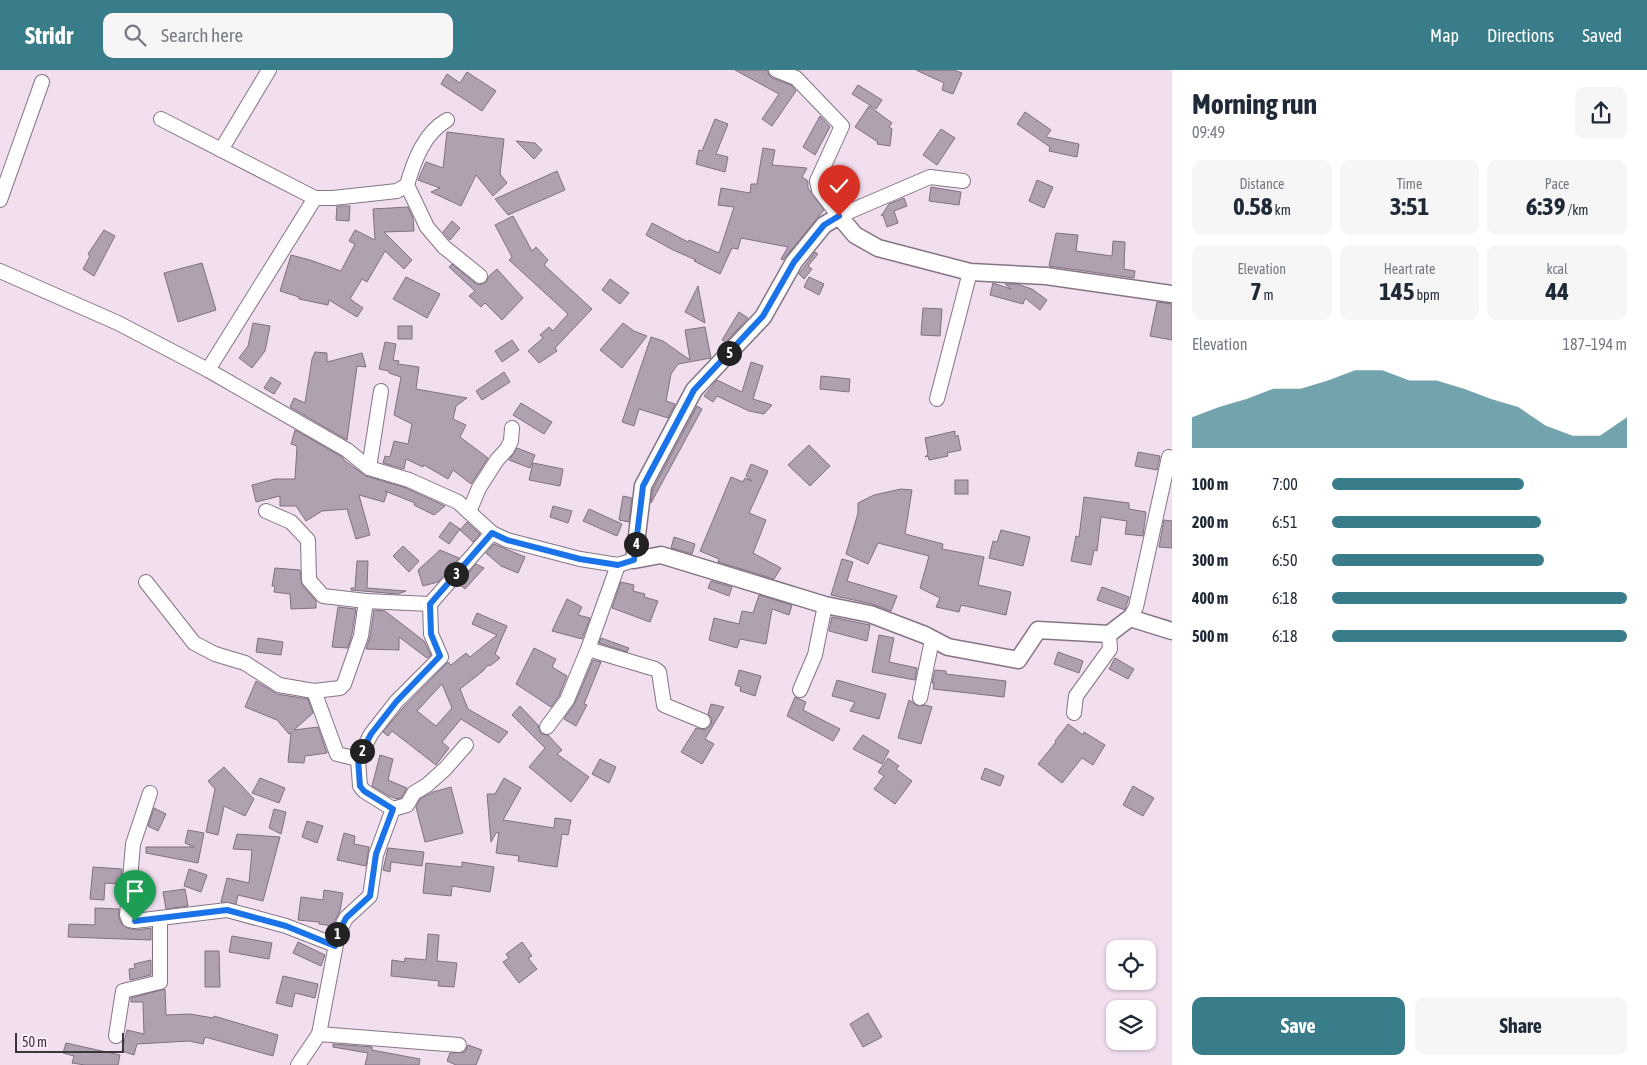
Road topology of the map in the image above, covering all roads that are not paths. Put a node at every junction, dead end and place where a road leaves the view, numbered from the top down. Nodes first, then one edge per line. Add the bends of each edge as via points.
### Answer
1 (269, 70) edge
2 (776, 70) edge
3 (42, 82) dead end
4 (161, 119) dead end
5 (447, 120) dead end
6 (221, 150) junction
7 (963, 182) dead end
8 (407, 185) junction
9 (315, 198) junction
10 (0, 200) edge
11 (839, 216) junction
12 (0, 271) edge
13 (970, 272) junction
14 (480, 276) dead end
15 (1172, 294) edge
16 (208, 370) junction
17 (381, 391) dead end
18 (936, 399) dead end
19 (512, 428) dead end
20 (1169, 457) dead end
21 (369, 468) junction
22 (266, 511) dead end
23 (470, 512) junction
24 (492, 533) junction
25 (626, 562) junction
26 (146, 582) dead end
27 (366, 602) junction
28 (430, 604) junction
29 (825, 605) junction
30 (1130, 618) junction
31 (1172, 631) edge
32 (1109, 634) junction
33 (932, 640) junction
34 (588, 649) junction
35 (800, 690) dead end
36 (314, 691) junction
37 (920, 698) dead end
38 (1074, 714) dead end
39 (703, 721) dead end
40 (547, 727) dead end
41 (466, 746) dead end
42 (358, 759) junction
43 (150, 793) dead end
44 (393, 809) junction
45 (160, 918) junction
46 (335, 946) junction
47 (320, 1034) junction
48 (116, 1036) dead end
49 (459, 1045) dead end
50 (298, 1065) edge

1 - 6 street
2 - 11 street via 796,78 842,126 817,181 819,190
3 - 10 street
4 - 6 street
5 - 8 street via 428,136
6 - 9 street
7 - 11 street via 930,177
8 - 9 street via 397,191
8 - 14 street via 427,227 444,247
9 - 16 street
11 - 13 street via 855,236 878,248
11 - 25 street via 824,225 794,262 763,316 694,390 643,486
12 - 16 street via 118,323
13 - 15 street via 1046,276
13 - 18 street
16 - 21 street via 347,450
17 - 21 street
19 - 23 street via 511,442 479,488
20 - 30 street via 1136,607
21 - 23 street via 434,490
22 - 27 street via 291,522 308,540 309,580 323,596
23 - 24 street
24 - 25 street via 580,559
24 - 28 street
25 - 29 street via 661,556
25 - 34 street
26 - 36 street via 194,642 215,654 244,663 279,685
27 - 28 street
27 - 36 street via 361,636 344,684 340,688
28 - 42 street via 431,634 440,656 396,702 371,734
29 - 33 street via 870,614
29 - 35 street via 815,655
30 - 31 street
30 - 32 street
32 - 33 street via 1038,630 1018,660 948,647
32 - 38 street via 1110,649 1076,696
33 - 37 street
34 - 39 street via 655,669 659,672 664,705
34 - 40 street via 567,700
36 - 42 street via 337,754
41 - 44 street via 427,786 414,793 407,805
42 - 44 street via 360,786
43 - 45 street via 133,844 127,915 135,921
44 - 46 street via 376,854 370,896 346,918
45 - 46 street via 227,910 286,926
45 - 48 street via 160,982 123,991
46 - 47 street
47 - 49 street
47 - 50 street

